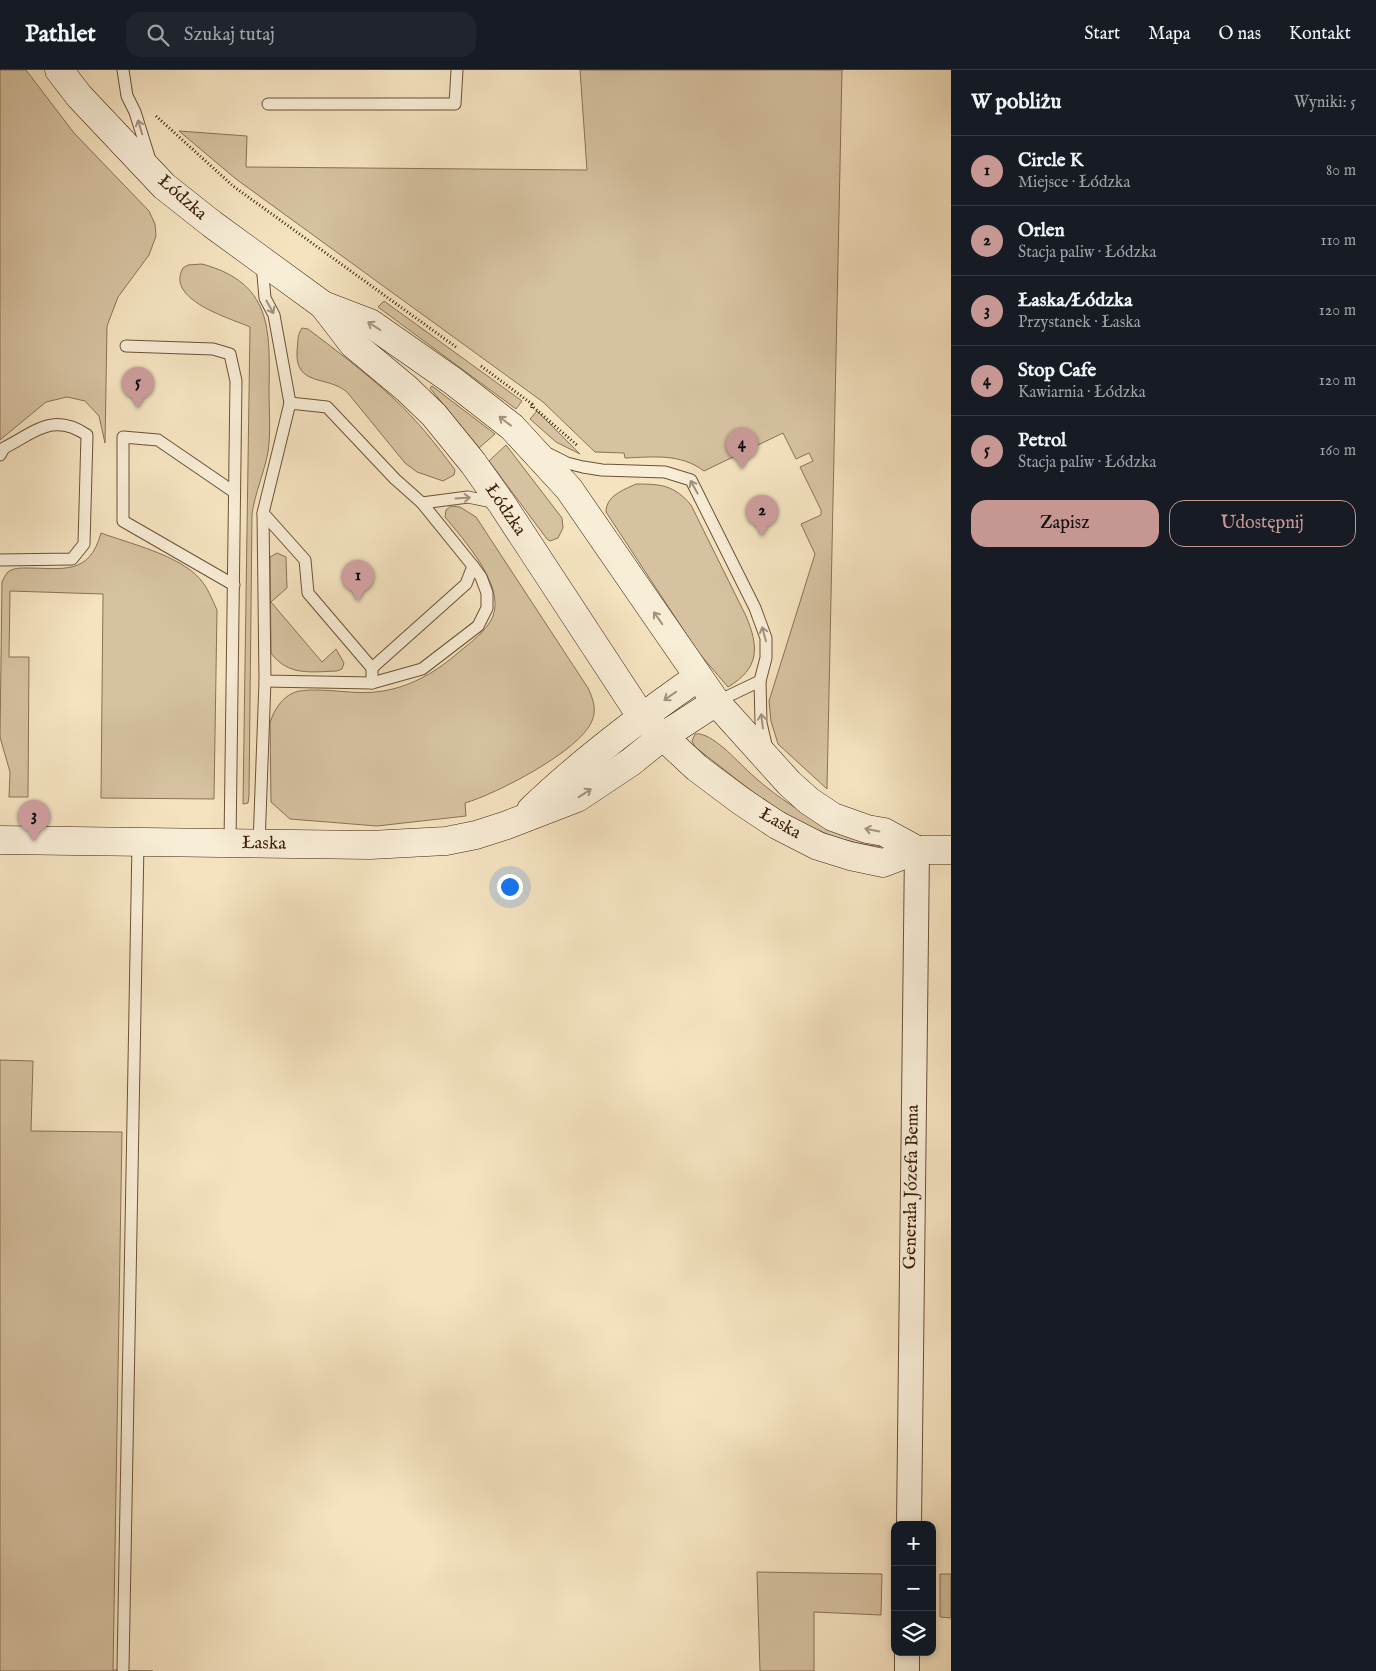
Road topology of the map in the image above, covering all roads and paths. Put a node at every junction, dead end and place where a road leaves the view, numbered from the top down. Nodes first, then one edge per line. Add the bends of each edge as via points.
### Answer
1 (60, 70) edge
2 (123, 70) edge
3 (457, 70) edge
4 (123, 85) junction
5 (268, 104) dead end
6 (154, 174) junction
7 (262, 260) junction
8 (323, 305) junction
9 (126, 346) dead end
10 (460, 350) dead end
11 (476, 362) dead end
12 (290, 403) junction
13 (532, 404) junction
14 (529, 443) junction
15 (0, 455) edge
16 (602, 470) junction
17 (234, 492) junction
18 (422, 503) junction
19 (502, 504) junction
20 (263, 513) junction
21 (0, 560) edge
22 (473, 566) junction
23 (234, 585) junction
24 (372, 668) junction
25 (698, 677) junction
26 (265, 681) junction
27 (760, 681) junction
28 (372, 683) junction
29 (716, 702) junction
30 (642, 716) junction
31 (662, 737) junction
32 (768, 761) junction
33 (524, 817) junction
34 (0, 840) edge
35 (138, 843) junction
36 (230, 844) junction
37 (259, 844) junction
38 (917, 850) junction
39 (951, 850) edge
40 (908, 1521) edge
41 (907, 1656) edge
42 (123, 1669) dead end
43 (907, 1671) edge

1 - 6 main road, Łódzka via 79,96
2 - 4 lane
3 - 5 lane via 456,104
6 -> 4 lane
4 - 10 path via 233,186
6 - 7 main road, Łódzka via 177,197
7 - 8 main road, Łódzka
7 -> 12 lane via 265,298 274,315
14 -> 8 main road, Łódzka via 453,381 370,323
8 - 19 main road, Łódzka via 353,344 434,415
9 - 17 lane via 213,349 230,354 236,381
11 - 13 path
12 - 18 lane via 327,407
12 - 20 lane
13 - 14 path
13 - 16 path
14 - 16 lane via 567,463
25 -> 14 main road, Łódzka via 569,489
15 - 21 lane via 4,448 51,423 73,425 87,435 84,544 72,559
27 -> 16 lane via 766,658 766,638 755,608 691,480 665,472
17 - 23 lane
17 - 23 lane via 158,440 123,437 123,521
18 -> 19 lane via 468,497
18 - 22 lane
19 - 30 main road, Łódzka
20 - 24 lane via 305,560 308,593
20 - 26 lane
22 - 24 lane via 466,584
22 - 28 lane via 487,593 487,608 478,626 422,669
23 - 36 lane
24 - 28 lane
25 - 29 main road, Łaska
25 -> 30 main road, Łaska
26 - 28 lane
26 - 37 lane
27 - 29 lane
32 -> 27 lane
29 - 31 main road, Łaska
29 - 32 main road, Łaska
30 - 31 main road, Łódzka
30 - 33 main road, Łaska via 567,775
33 -> 31 main road, Łaska via 576,798
31 - 38 main road, Łaska via 741,801 777,825 818,846 883,863
38 -> 32 main road, Łaska via 884,832 833,817 809,801
33 - 37 main road, Łaska via 446,842
34 - 35 main road, Łaska
35 - 36 main road, Łaska
35 - 42 lane
36 - 37 main road, Łaska
38 - 39 main road, Łaska
38 - 40 street, Generała Józefa Bema
41 - 43 street

